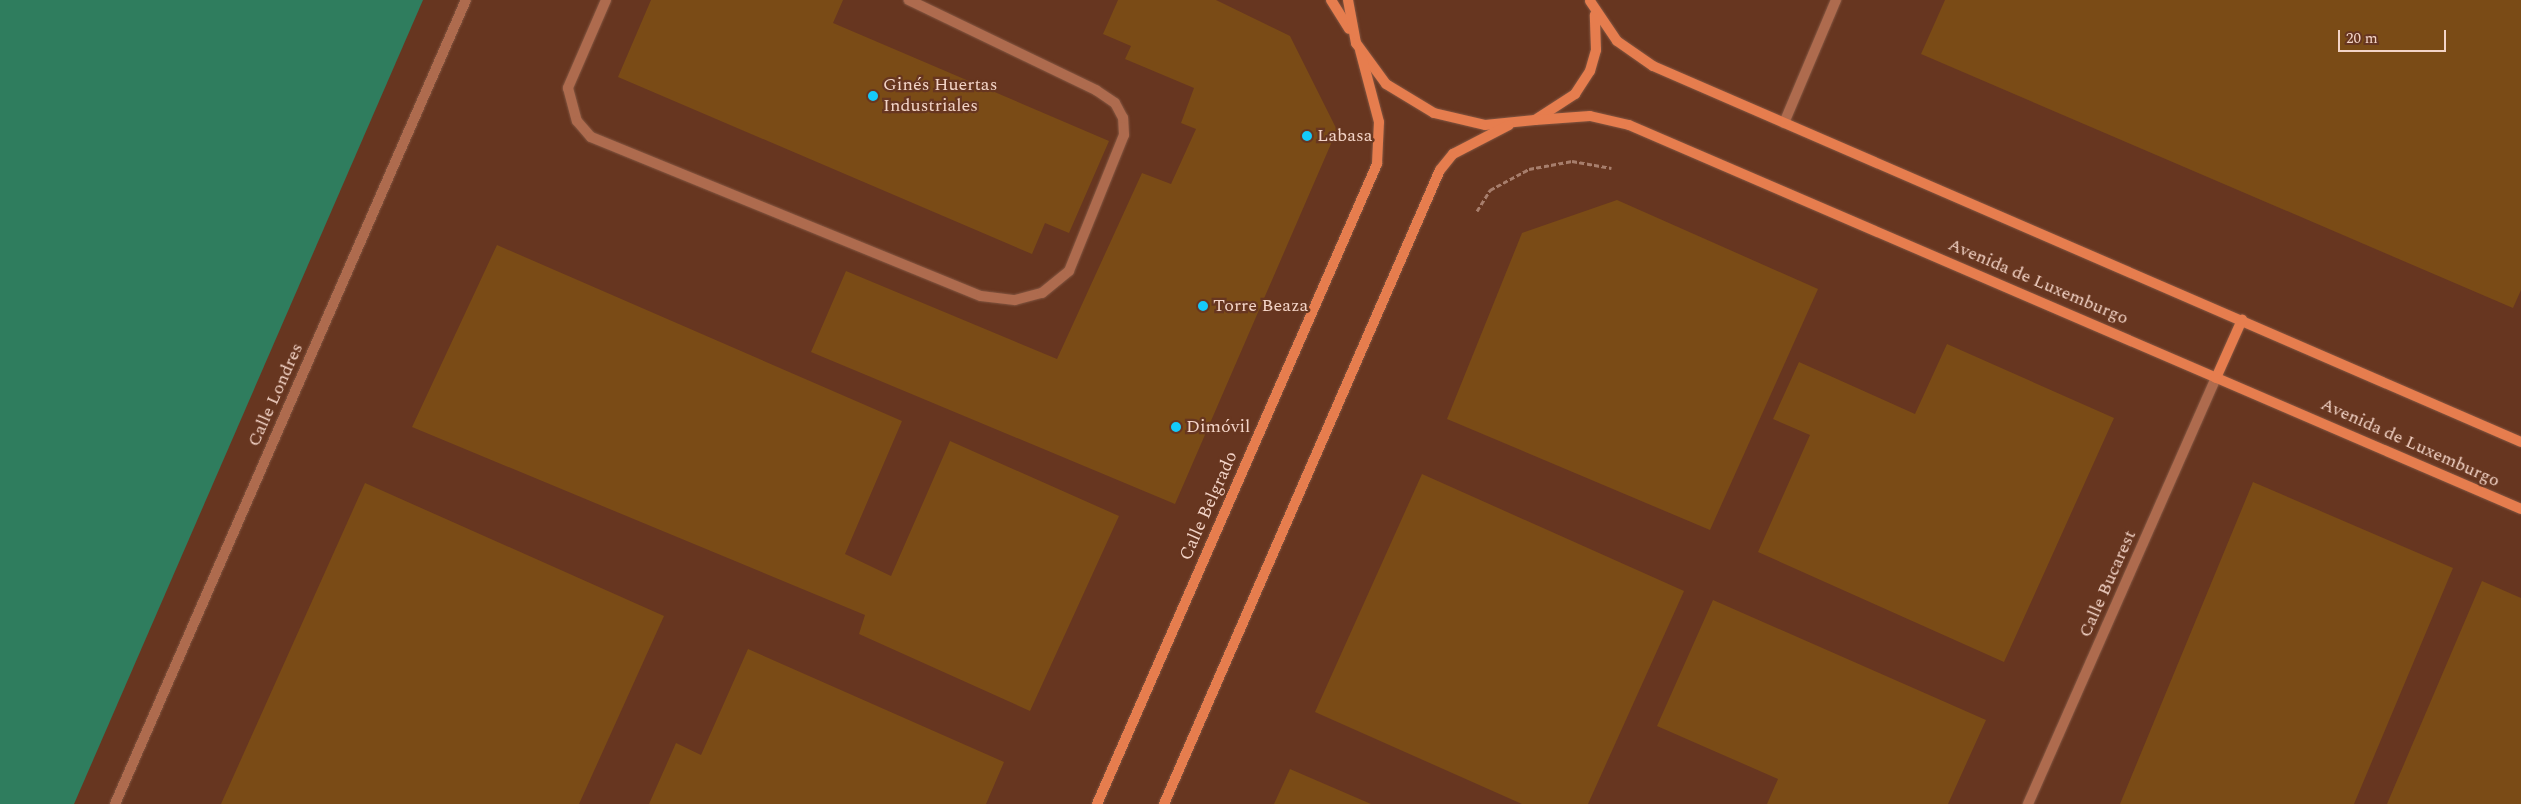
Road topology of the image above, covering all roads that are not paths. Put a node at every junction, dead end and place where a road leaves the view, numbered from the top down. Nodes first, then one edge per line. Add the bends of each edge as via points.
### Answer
1 (466, 0) edge
2 (606, 0) edge
3 (909, 0) edge
4 (1331, 0) edge
5 (1348, 0) edge
6 (1590, 0) edge
7 (1836, 0) edge
8 (1358, 46) junction
9 (1535, 120) junction
10 (1784, 123) junction
11 (1509, 125) junction
12 (2242, 320) junction
13 (2216, 378) junction
14 (2521, 442) edge
15 (2521, 509) edge
16 (115, 804) edge
17 (1097, 804) edge
18 (1164, 804) edge
19 (2028, 804) edge

1 - 16 street, Calle Londres
2 - 3 street via 568,88 574,113 591,137 981,296 1015,300 1033,295 1069,271 1124,135 1123,118 1115,103 1096,90
4 - 8 main road
5 - 8 main road
6 - 9 main road via 1598,26 1590,72 1562,105
6 - 10 main road via 1617,41 1632,54
7 - 10 street
8 - 11 main road via 1386,84 1434,113 1460,121
8 - 17 main road, Calle Belgrado via 1379,122 1377,164
9 - 11 main road
9 - 13 main road, Avenida de Luxemburgo via 1590,116 1629,125
10 - 12 main road
11 - 18 main road via 1453,154 1440,170
12 - 13 main road
12 - 14 main road
13 - 15 main road, Avenida de Luxemburgo
13 - 19 street, Calle Bucarest

